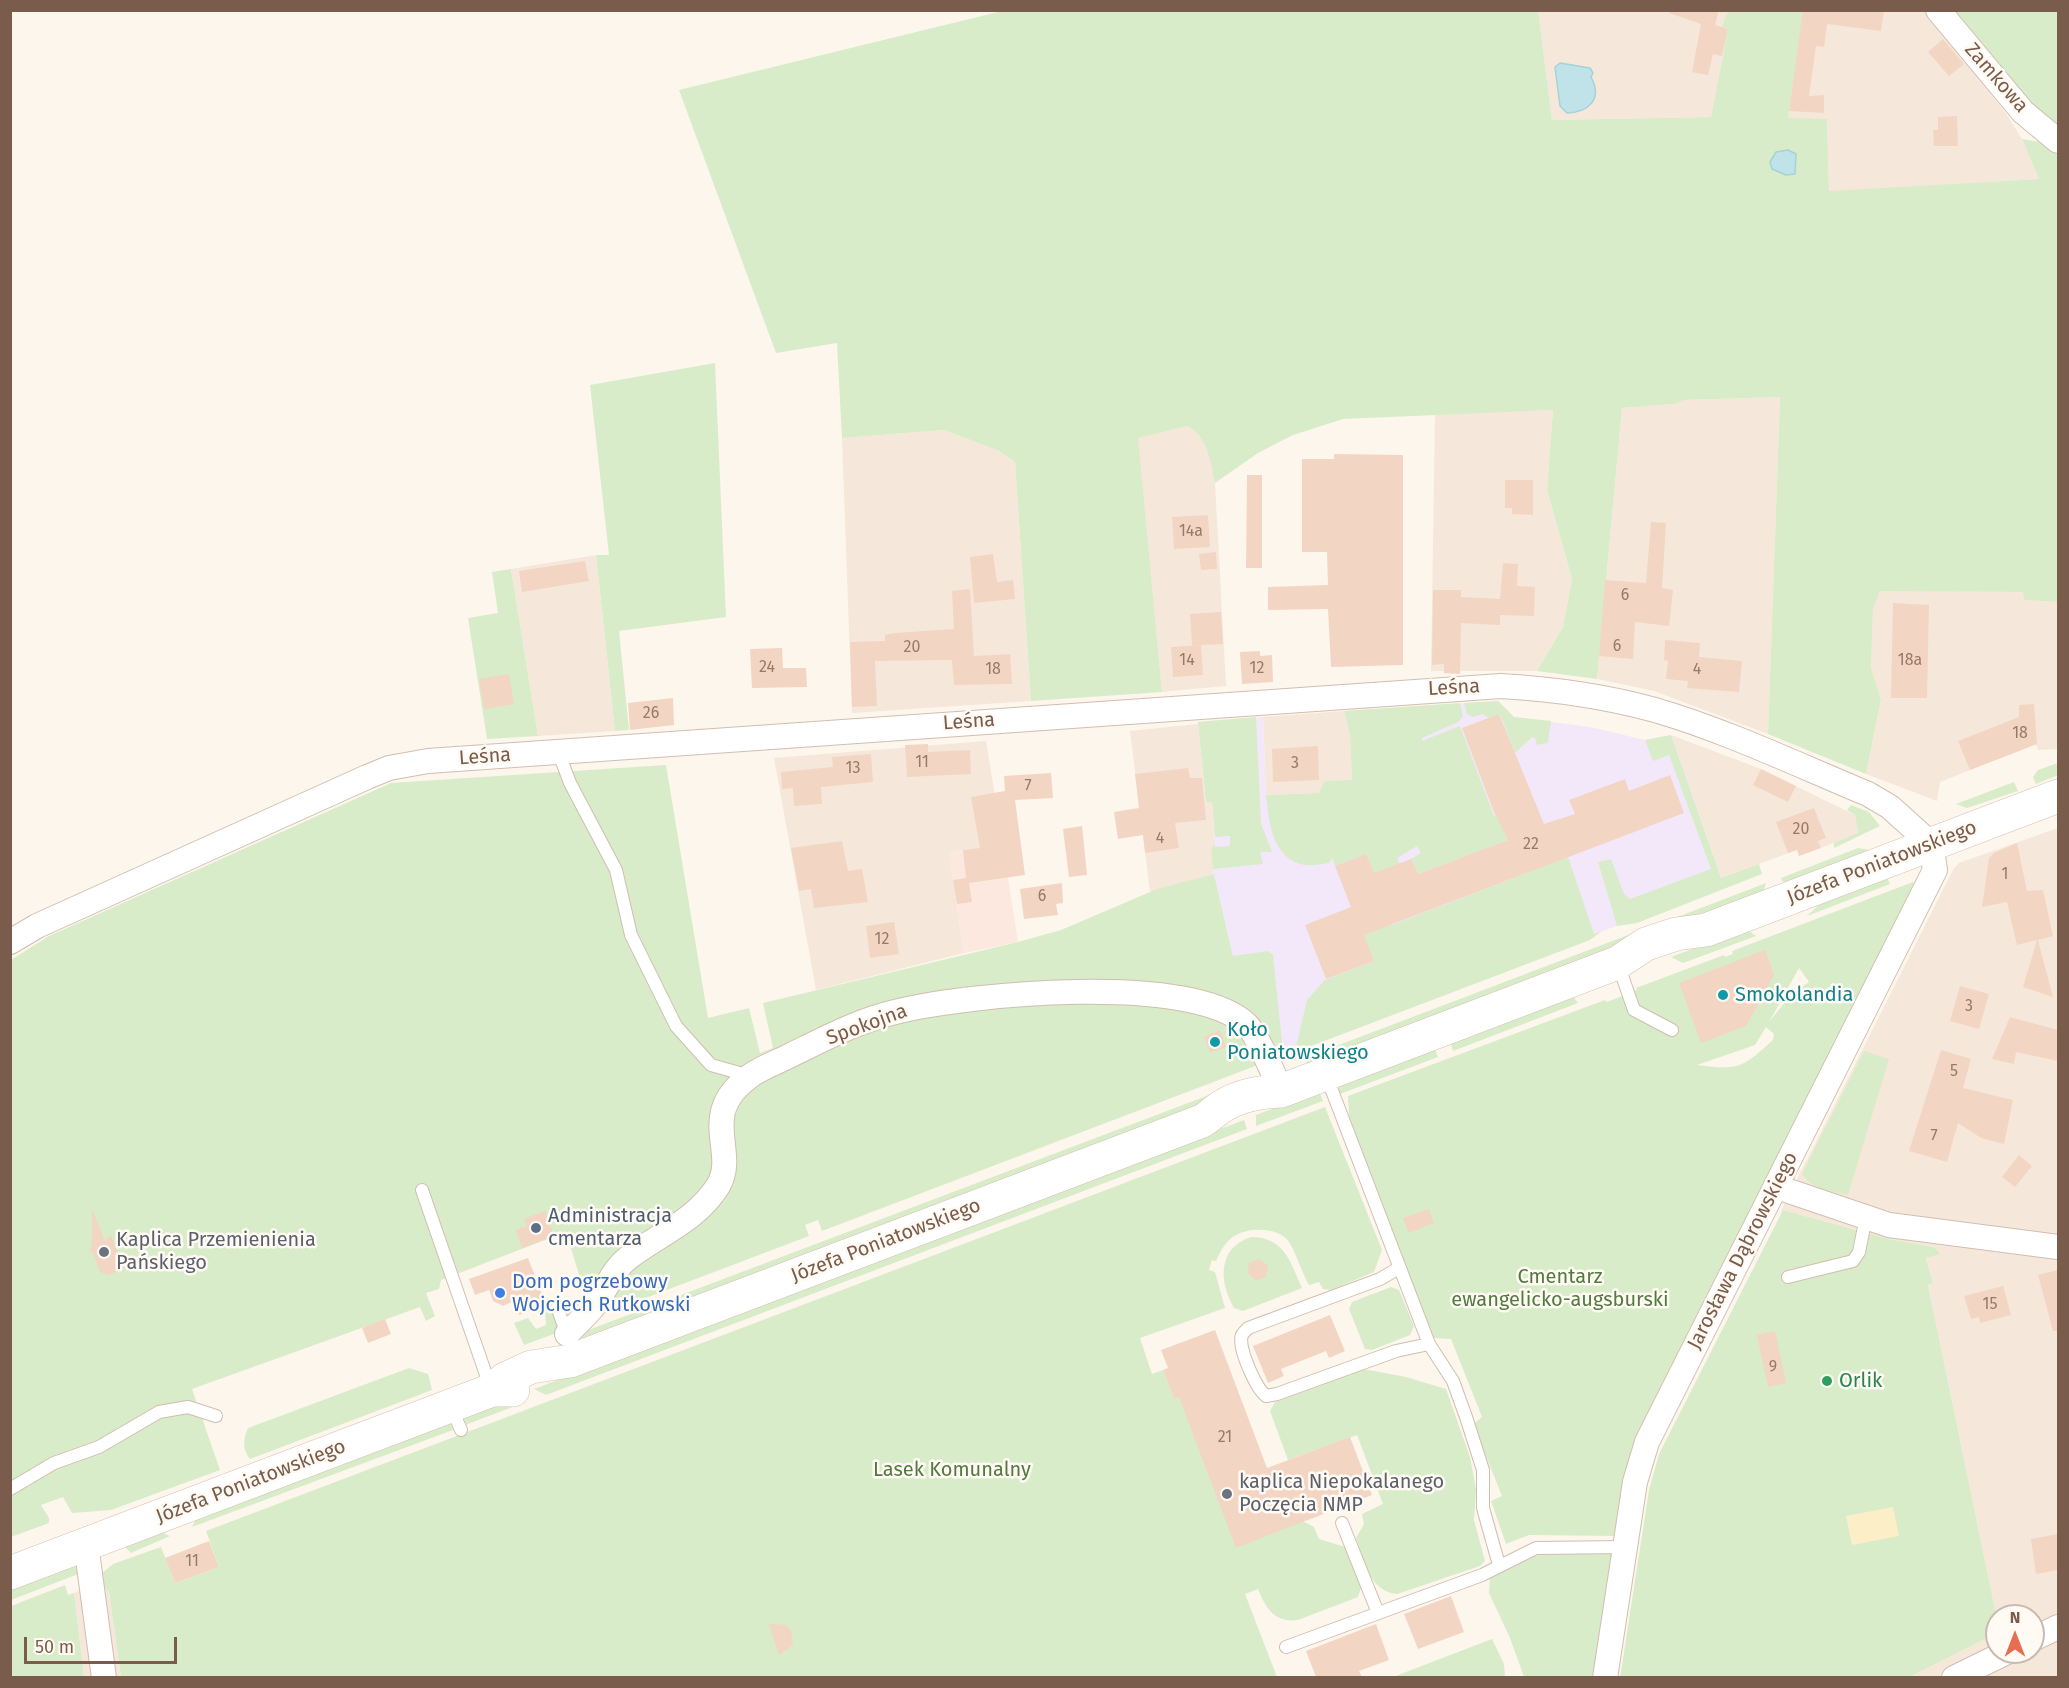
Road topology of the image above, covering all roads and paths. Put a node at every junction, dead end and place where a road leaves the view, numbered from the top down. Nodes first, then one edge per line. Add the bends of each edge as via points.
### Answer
1 (1938, 10) edge
2 (2058, 141) edge
3 (558, 751) junction
4 (2058, 796) edge
5 (1931, 844) junction
6 (10, 942) edge
7 (1617, 963) junction
8 (1672, 1030) dead end
9 (1325, 1074) junction
10 (750, 1076) junction
11 (1281, 1091) junction
12 (1777, 1187) junction
13 (422, 1190) dead end
14 (1866, 1217) junction
15 (2058, 1247) edge
16 (1400, 1268) junction
17 (1788, 1277) dead end
18 (557, 1307) dead end
19 (1430, 1344) junction
20 (571, 1351) junction
21 (492, 1390) junction
22 (216, 1416) dead end
23 (10, 1489) edge
24 (1342, 1523) dead end
25 (86, 1544) junction
26 (1625, 1547) junction
27 (1499, 1565) junction
28 (10, 1573) edge
29 (1378, 1613) junction
30 (1286, 1647) dead end
31 (1985, 1662) edge
32 (104, 1677) edge
33 (1605, 1677) edge
34 (1954, 1677) edge

1 - 2 street, Zamkowa via 2023,112
3 - 5 street, Leśna via 1501,686 1578,693 1655,710 1695,724 1868,794 1890,807
3 - 6 street, Leśna via 428,761 389,768 37,926
3 - 10 lane via 570,783 616,870 631,935 676,1026 711,1065
4 - 5 street, Józefa Poniatowskiego
5 - 7 street, Józefa Poniatowskiego via 1706,930 1646,944
5 - 12 street, Jarosława Dąbrowskiego via 1935,870
7 - 8 lane via 1634,1010
7 - 9 street, Józefa Poniatowskiego
9 - 11 street, Józefa Poniatowskiego
9 - 16 lane
10 - 11 street, Spokojna via 857,1024 891,1012 1074,990 1137,993 1214,1006 1247,1025
10 - 20 street, Spokojna via 724,1102 720,1183 707,1200 668,1234 627,1259 612,1275
11 - 20 street, Józefa Poniatowskiego via 1265,1105 1247,1113 1202,1121
12 - 14 street
12 - 26 street, Jarosława Dąbrowskiego via 1647,1442 1635,1482
13 - 21 lane
14 - 15 street via 1931,1232
14 - 17 lane via 1859,1252 1853,1261
16 - 19 lane
16 - 19 lane via 1248,1328 1241,1347 1259,1390 1266,1395 1396,1351
18 - 20 lane
19 - 27 lane via 1453,1381 1483,1470 1483,1508
20 - 21 street, Józefa Poniatowskiego via 513,1374
21 - 25 street, Józefa Poniatowskiego via 456,1418
22 - 23 lane via 188,1407 159,1413 99,1447 54,1463
24 - 29 lane
25 - 28 street, Józefa Poniatowskiego
25 - 32 street
26 - 27 lane via 1536,1548
26 - 33 street, Jarosława Dąbrowskiego
27 - 29 lane via 1482,1575
29 - 30 lane
31 - 34 street

